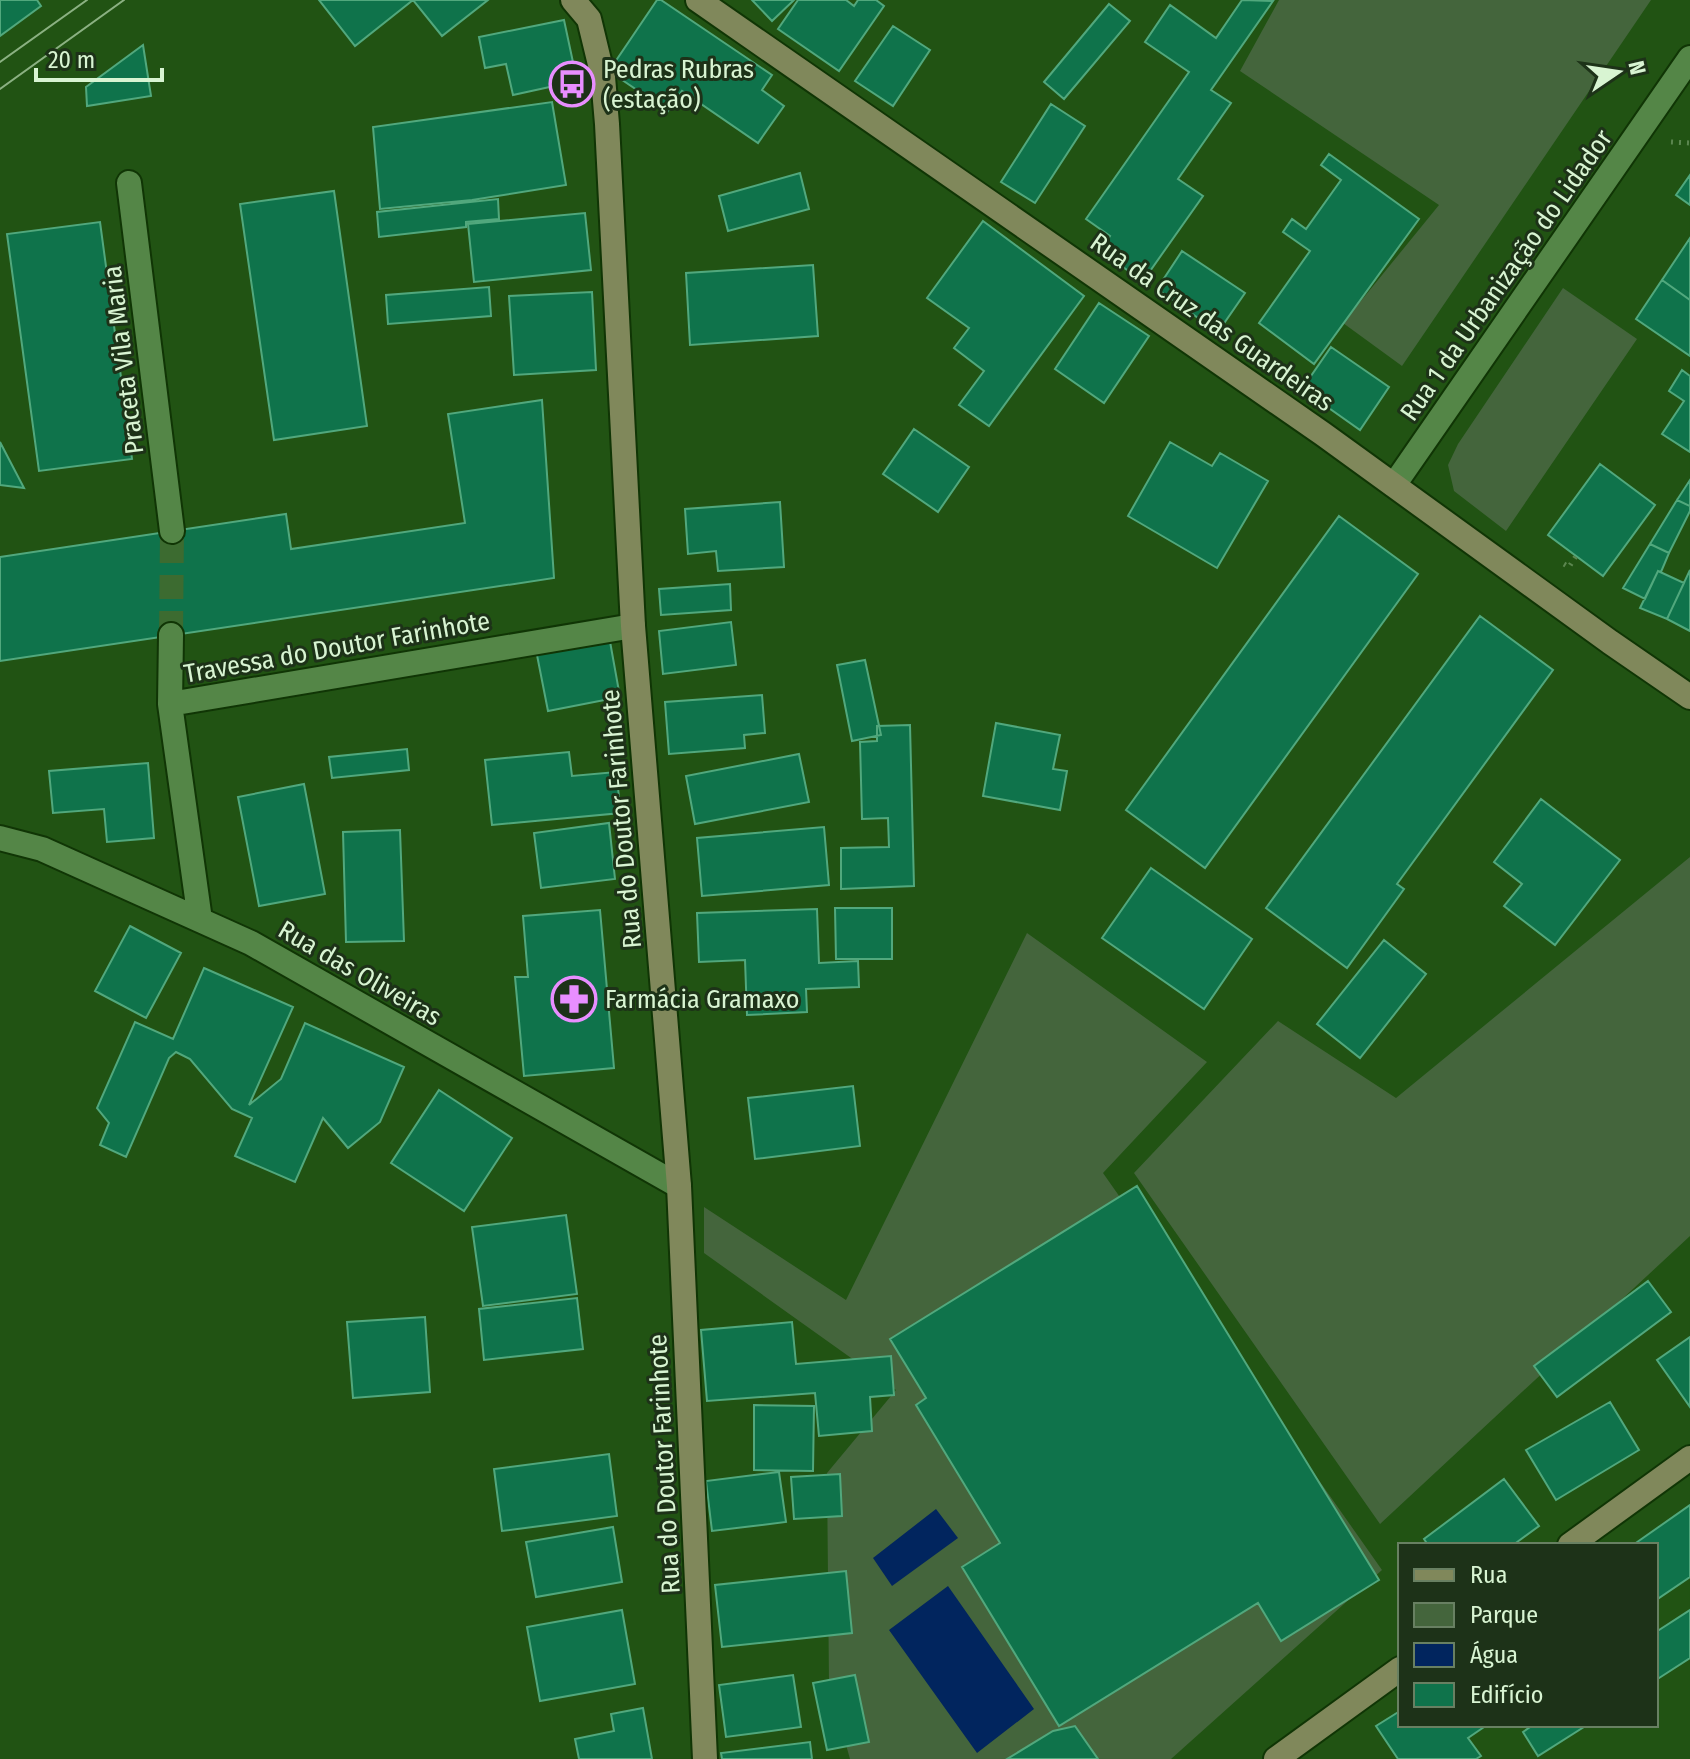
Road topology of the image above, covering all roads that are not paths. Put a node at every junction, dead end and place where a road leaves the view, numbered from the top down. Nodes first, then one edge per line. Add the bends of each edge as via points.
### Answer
1 (573, 0) edge
2 (698, 0) edge
3 (593, 9) edge
4 (1690, 58) edge
5 (129, 183) dead end
6 (1394, 485) junction
7 (172, 531) tunnel mouth
8 (633, 626) junction
9 (171, 635) tunnel mouth
10 (1690, 697) edge
11 (170, 704) junction
12 (0, 838) edge
13 (200, 920) junction
14 (679, 1186) junction
15 (1690, 1458) edge
16 (1573, 1543) edge
17 (1398, 1670) edge
18 (705, 1759) edge
19 (1276, 1759) edge

1 - 3 street, Rua do Doutor Farinhote
2 - 6 street, Rua da Cruz das Guardeiras
3 - 8 street, Rua do Doutor Farinhote via 607,124
4 - 6 street, Rua 1 da Urbanização do Lidador
5 - 7 street, Praceta Vila Maria
6 - 10 street, Rua da Cruz das Guardeiras
8 - 11 street, Travessa do Doutor Farinhote
8 - 14 street, Rua do Doutor Farinhote
9 - 11 street
11 - 13 street, Travessa do Doutor Farinhote
12 - 13 street, Rua das Oliveiras via 42,849
13 - 14 street, Rua das Oliveiras via 251,943
14 - 18 street, Rua do Doutor Farinhote
15 - 16 street
17 - 19 street

